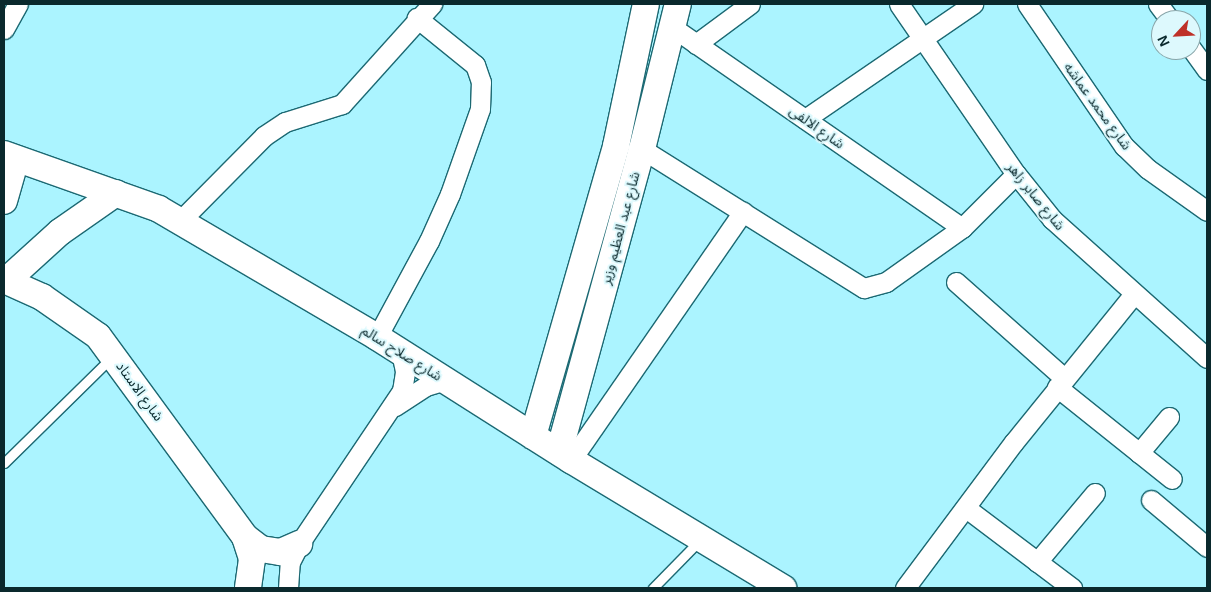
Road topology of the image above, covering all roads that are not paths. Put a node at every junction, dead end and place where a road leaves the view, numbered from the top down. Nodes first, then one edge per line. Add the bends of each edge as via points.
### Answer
1 (18, 4) edge
2 (432, 4) edge
3 (646, 4) edge
4 (750, 4) edge
5 (899, 4) edge
6 (973, 4) edge
7 (1028, 4) edge
8 (675, 16) edge
9 (418, 18) junction
10 (4, 29) edge
11 (923, 38) junction
12 (696, 44) junction
13 (805, 119) junction
14 (642, 149) junction
15 (10, 157) edge
16 (1016, 174) junction
17 (116, 192) junction
18 (4, 201) edge
19 (1207, 211) edge
20 (743, 212) junction
21 (179, 222) junction
22 (962, 228) junction
23 (5, 281) edge
24 (956, 282) dead end
25 (1134, 294) junction
26 (377, 337) junction
27 (401, 352) junction
28 (114, 355) junction
29 (1207, 358) edge
30 (446, 380) junction
31 (1060, 383) junction
32 (392, 408) junction
33 (1169, 417) dead end
34 (533, 436) junction
35 (1139, 453) junction
36 (565, 456) junction
37 (4, 462) edge
38 (1172, 479) dead end
39 (1095, 493) dead end
40 (1152, 500) dead end
41 (966, 508) junction
42 (245, 537) junction
43 (701, 538) junction
44 (299, 544) junction
45 (1207, 547) edge
46 (1037, 562) junction
47 (248, 588) edge
48 (288, 588) edge
49 (653, 588) edge
50 (783, 588) edge
51 (905, 588) edge
52 (1072, 588) edge

1 - 10 street
2 - 9 street
3 - 34 street, شارع عبد العظيم وزير via 616,146
4 - 12 street
5 - 11 street, شارع صابر زاهر
6 - 11 street
7 - 19 street, شارع محمد عماشه via 1124,146 1148,169
8 - 12 street, شارع الالفى
8 - 14 street, شارع عبد العظيم وزير
9 - 21 street via 342,104 292,119 264,136
9 - 26 street via 475,65 481,82 480,109 454,184 429,241
11 - 13 street
11 - 16 street, شارع صابر زاهر
12 - 13 street, شارع الالفى
13 - 22 street, شارع الالفى
14 - 20 street
14 - 36 street, شارع عبد العظيم وزير
15 - 17 street, شارع صلاح سالم
15 - 18 street
16 - 22 street
16 - 25 street, شارع صابر زاهر via 1052,219
17 - 21 street, شارع صلاح سالم via 160,209
17 - 23 street via 60,232
20 - 22 street via 864,288 886,282
20 - 36 street
21 - 26 street, شارع صلاح سالم
23 - 28 street, شارع الاستاد via 42,297 98,336
24 - 31 street
25 - 29 street, شارع صابر زاهر
25 - 31 street
26 - 27 street, شارع صلاح سالم
27 - 30 street, شارع صلاح سالم
27 - 32 street via 405,371 402,391
28 - 37 lane
28 - 42 street, شارع الاستاد
30 - 32 street via 408,395
30 - 34 street, شارع صلاح سالم
31 - 35 street
31 - 41 street
32 - 44 street
33 - 35 street
34 - 36 street, شارع صلاح سالم
35 - 38 street
36 - 43 street, شارع صلاح سالم
39 - 46 street
40 - 45 street
41 - 46 street
41 - 51 street
42 - 44 street, شارع الاستاد via 261,549 281,552
42 - 47 street, شارع الاستاد via 252,559
43 - 49 lane
43 - 50 street, شارع صلاح سالم
44 - 48 street via 290,562
46 - 52 street

